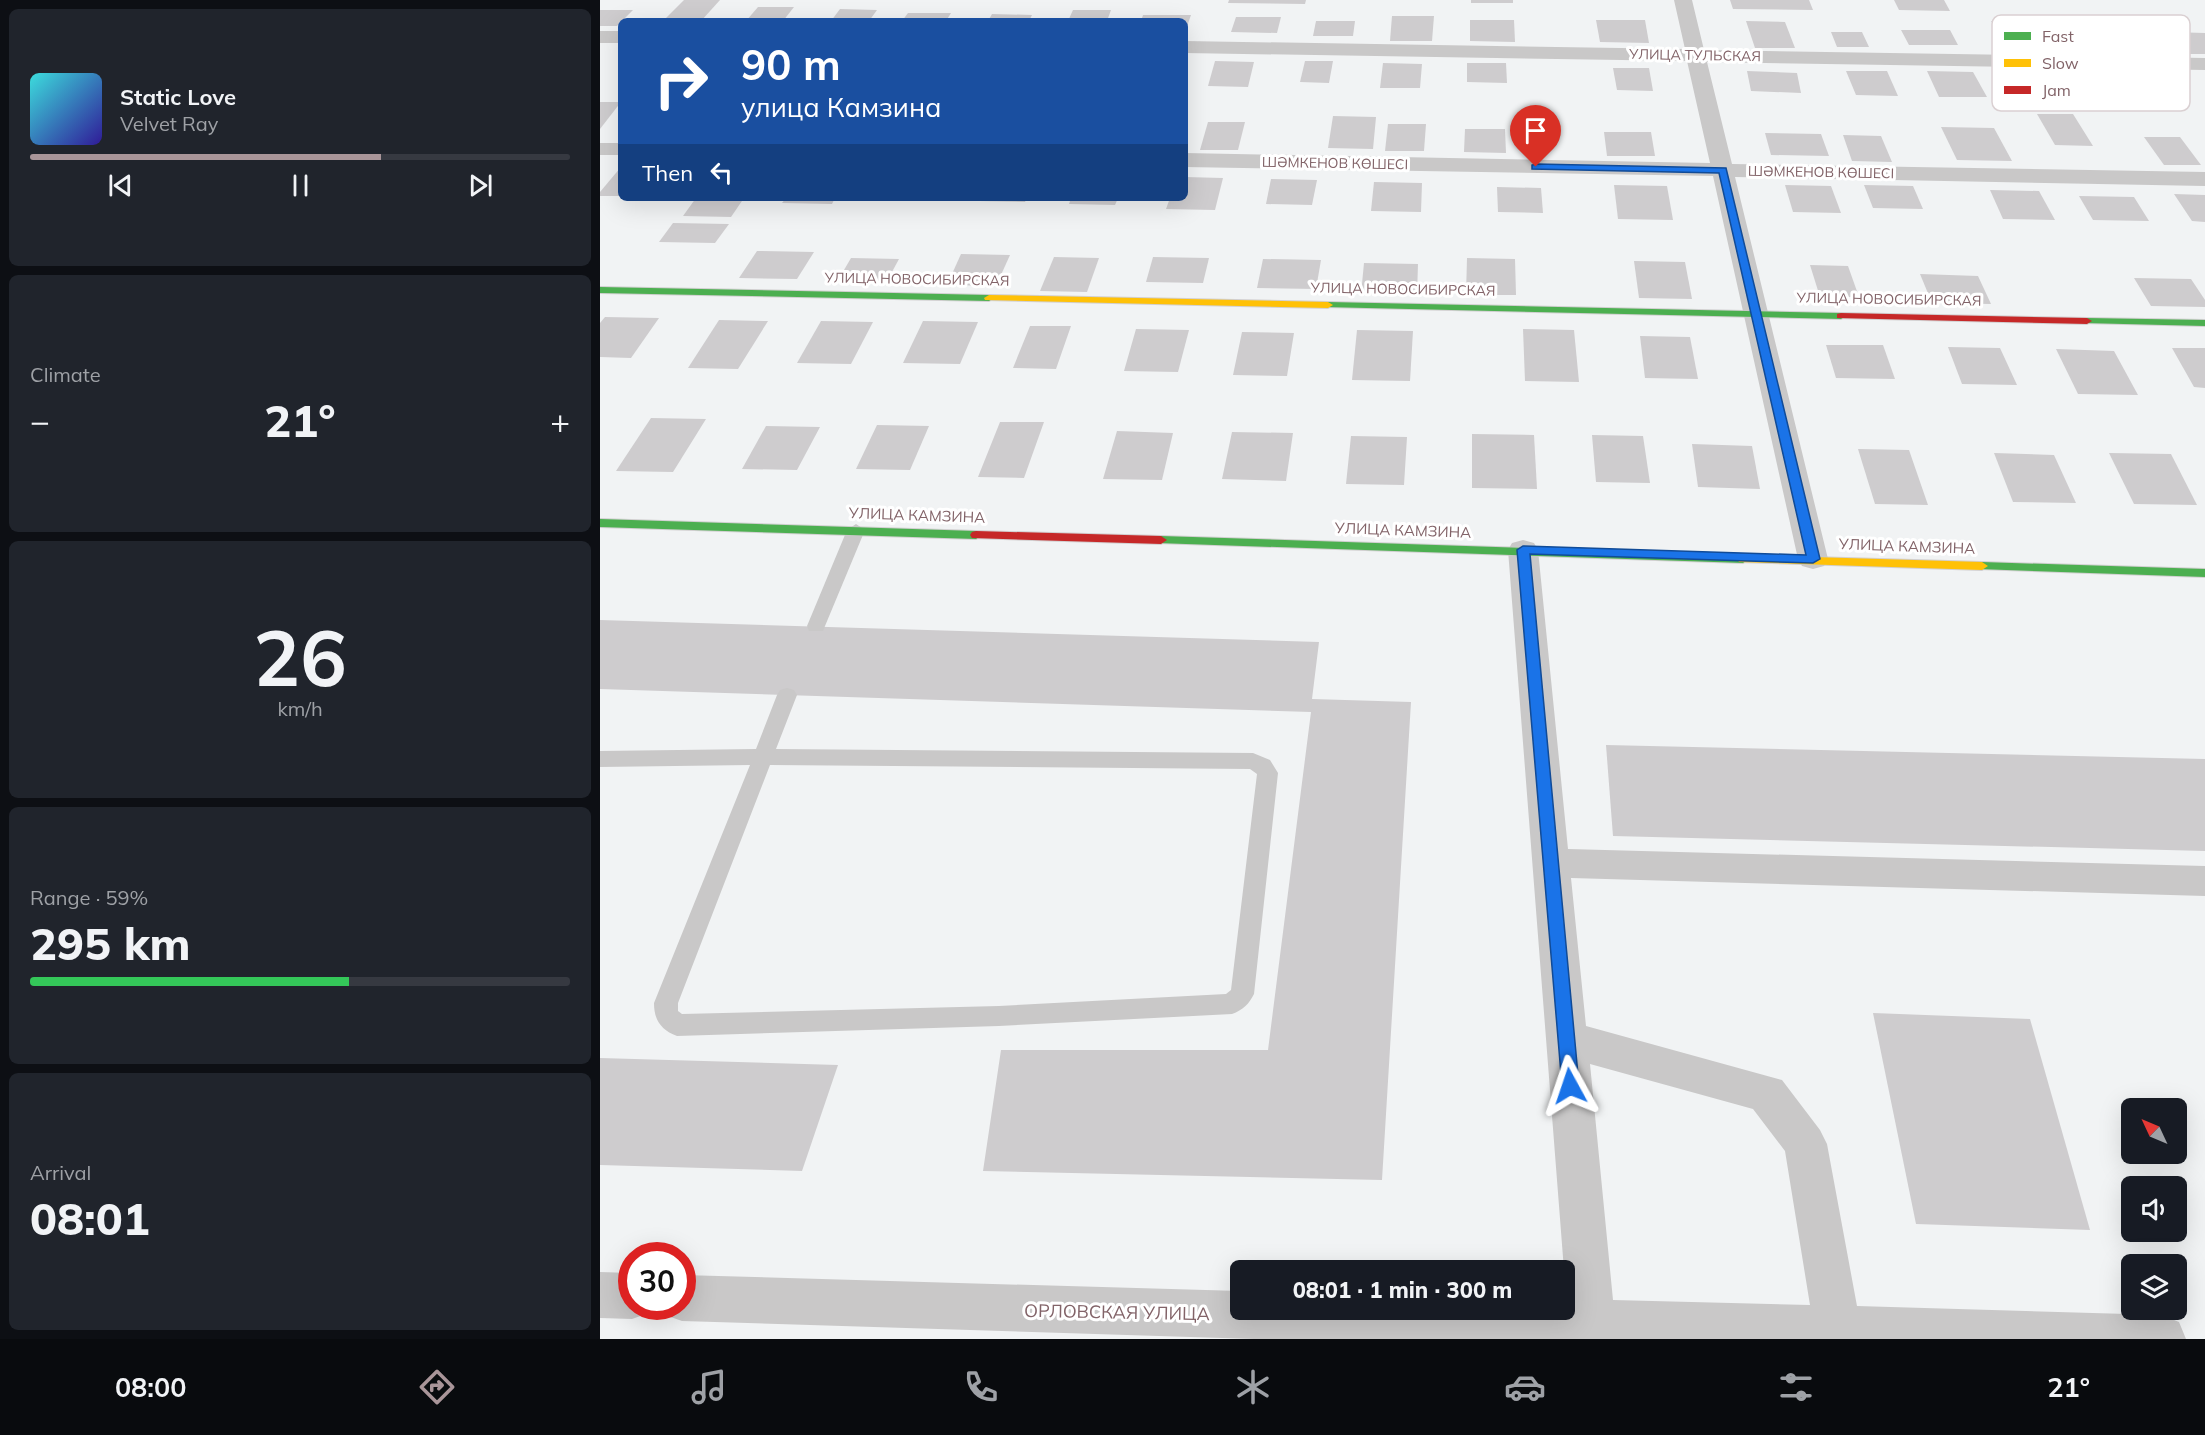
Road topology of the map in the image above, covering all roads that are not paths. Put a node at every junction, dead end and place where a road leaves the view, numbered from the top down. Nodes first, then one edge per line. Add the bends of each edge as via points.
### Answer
1 (1683, 0) edge
2 (600, 37) edge
3 (618, 37) edge
4 (1188, 47) edge
5 (1696, 55) junction
6 (1992, 60) edge
7 (2190, 64) edge
8 (2205, 64) edge
9 (600, 149) edge
10 (618, 149) edge
11 (1188, 160) edge
12 (1723, 170) junction
13 (2205, 179) edge
14 (600, 290) edge
15 (1756, 313) junction
16 (2205, 323) edge
17 (600, 522) edge
18 (856, 530) junction
19 (1523, 550) junction
20 (1813, 559) junction
21 (2205, 573) edge
22 (816, 626) dead end
23 (787, 694) dead end
24 (763, 757) junction
25 (600, 759) edge
26 (1550, 864) junction
27 (2205, 881) edge
28 (1566, 1039) junction
29 (600, 1295) edge
30 (618, 1296) edge
31 (696, 1299) edge
32 (1592, 1324) junction
33 (1838, 1329) junction
34 (1968, 1335) edge
35 (2162, 1339) edge

1 - 5 street
2 - 3 street
4 - 5 street, УЛИЦА ТУЛЬСКАЯ
5 - 6 street, УЛИЦА ТУЛЬСКАЯ
5 - 12 street
7 - 8 street, УЛИЦА ТУЛЬСКАЯ
9 - 10 street
11 - 12 street, ШӘМКЕНОВ КӨШЕСІ
12 - 13 street, ШӘМКЕНОВ КӨШЕСІ
12 - 15 street
14 - 15 street, УЛИЦА НОВОСИБИРСКАЯ
15 - 16 street, УЛИЦА НОВОСИБИРСКАЯ
15 - 20 street
17 - 18 street, УЛИЦА КАМЗИНА
18 - 19 street, УЛИЦА КАМЗИНА
18 - 22 lane
19 - 20 street, УЛИЦА КАМЗИНА
19 - 26 street
20 - 21 street, УЛИЦА КАМЗИНА
23 - 24 lane
24 - 24 lane via 1253,761 1268,773 1242,994 1232,1004 999,1016 677,1025 666,1016 666,1003
24 - 25 lane
26 - 27 street
26 - 28 street
28 - 32 street
28 - 33 street via 1767,1094 1805,1144
29 - 30 street
31 - 32 street, ОРЛОВСКАЯ УЛИЦА via 919,1308
32 - 33 street, ОРЛОВСКАЯ УЛИЦА
33 - 34 street, ОРЛОВСКАЯ УЛИЦА
34 - 35 street, ОРЛОВСКАЯ УЛИЦА

